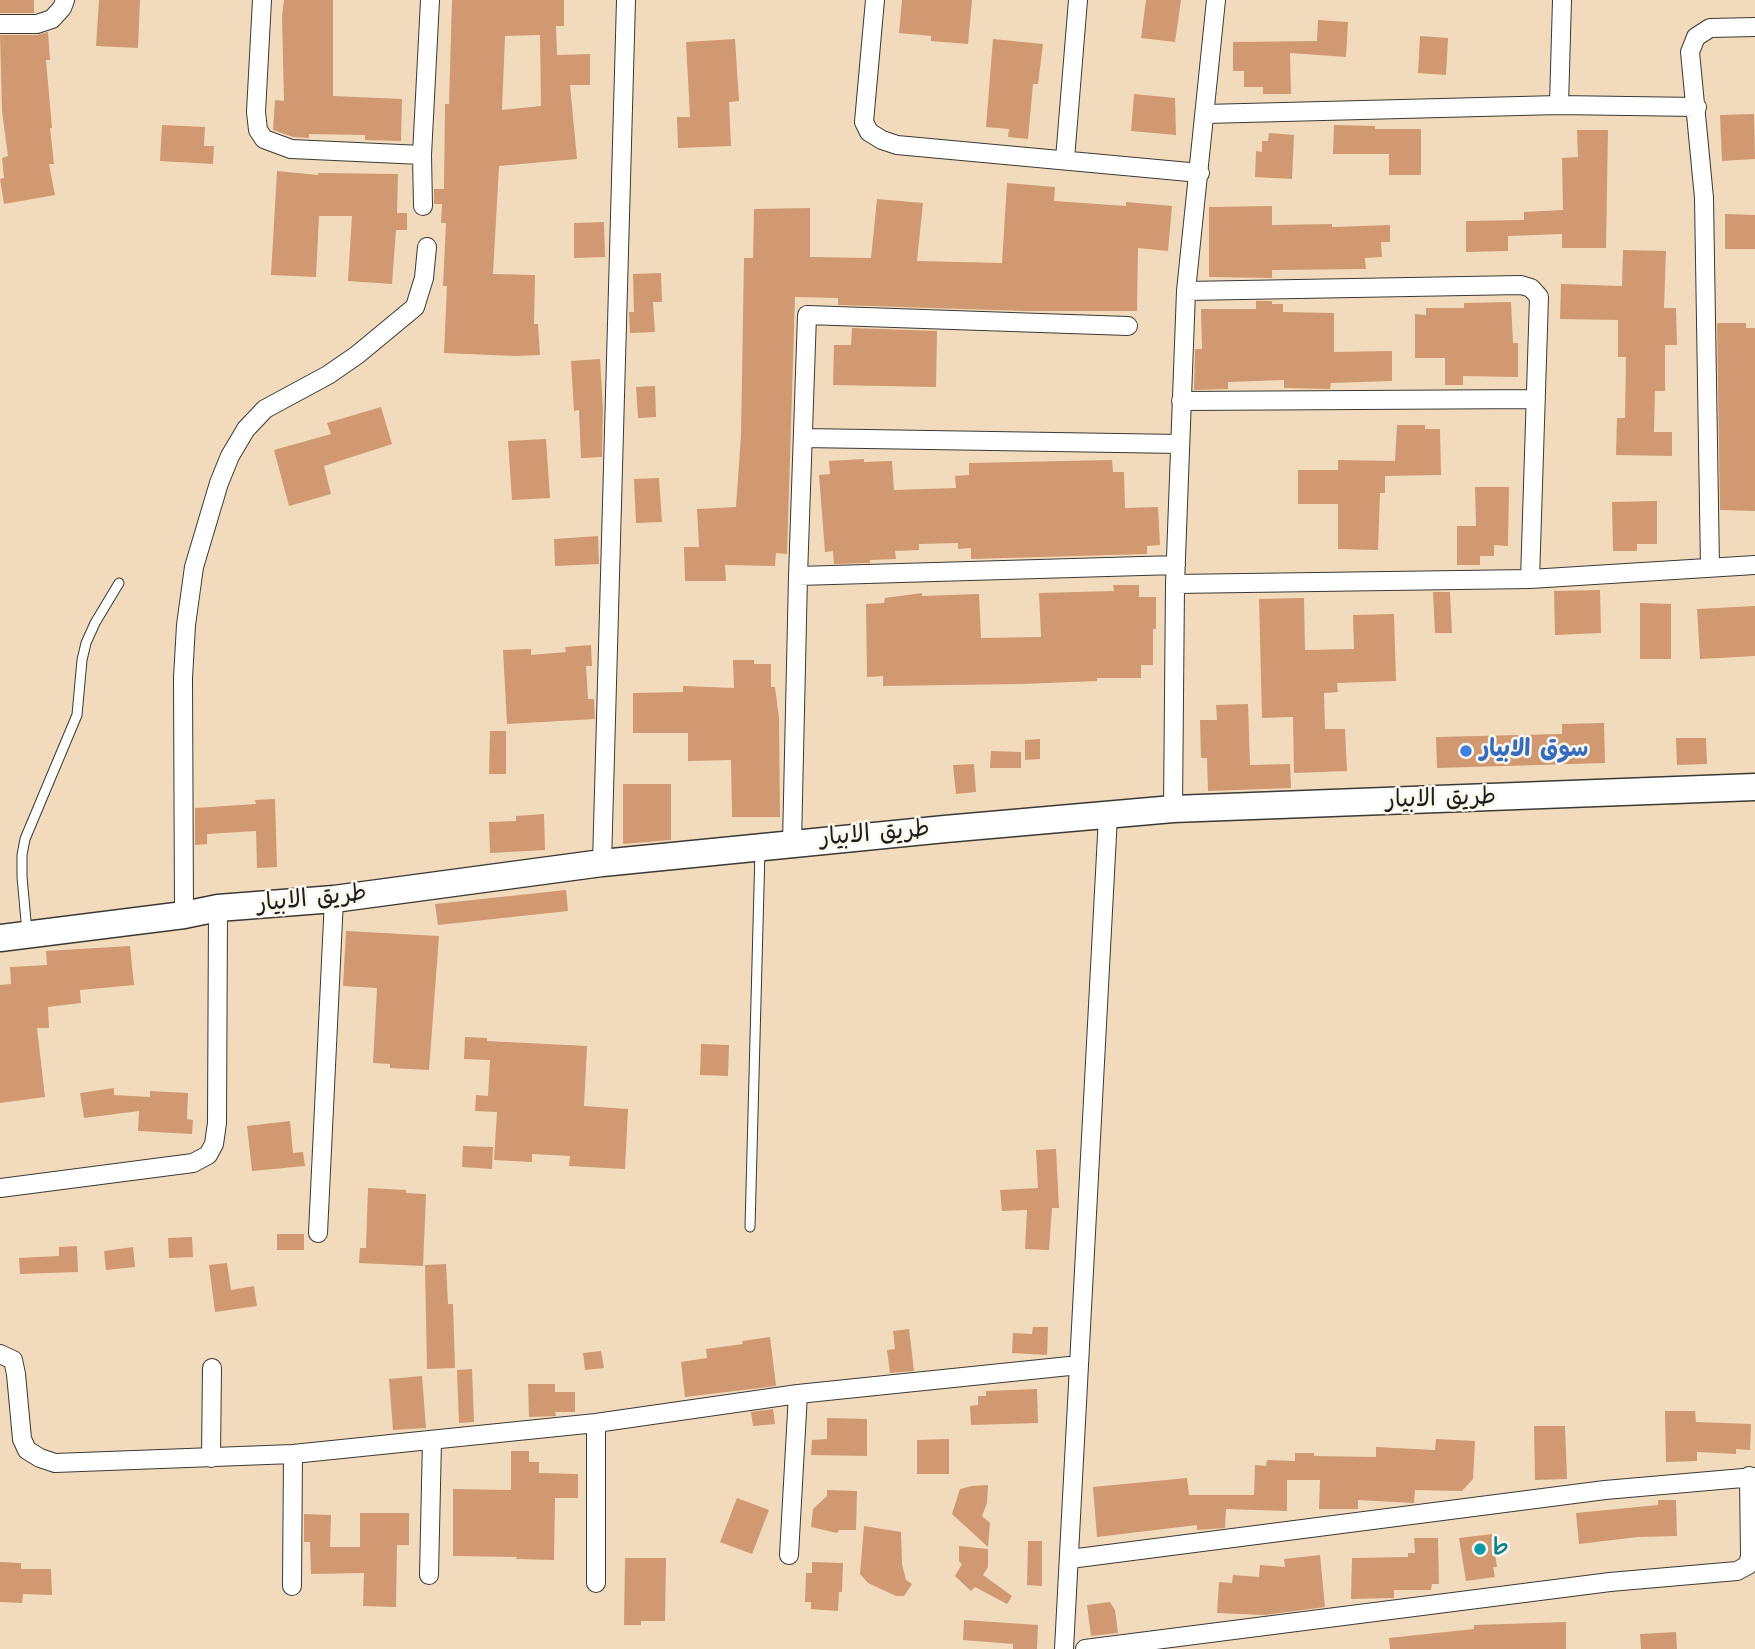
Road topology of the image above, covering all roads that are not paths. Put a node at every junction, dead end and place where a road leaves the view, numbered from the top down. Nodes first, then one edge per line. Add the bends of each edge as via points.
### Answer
1 (65, 0) edge
2 (262, 0) edge
3 (430, 0) edge
4 (626, 0) edge
5 (875, 0) edge
6 (1078, 0) edge
7 (1216, 0) edge
8 (1562, 0) edge
9 (0, 24) edge
10 (1755, 27) edge
11 (1559, 105) junction
12 (1697, 107) junction
13 (1205, 114) junction
14 (422, 155) junction
15 (1065, 159) junction
16 (1200, 173) junction
17 (423, 206) dead end
18 (427, 247) dead end
19 (1186, 291) junction
20 (1128, 326) dead end
21 (1536, 399) junction
22 (1181, 401) junction
23 (804, 438) junction
24 (1180, 444) junction
25 (1176, 565) junction
26 (1755, 565) edge
27 (1710, 567) junction
28 (798, 576) junction
29 (1530, 579) junction
30 (119, 583) dead end
31 (1175, 584) junction
32 (1755, 787) edge
33 (1173, 809) junction
34 (1108, 816) junction
35 (792, 843) junction
36 (760, 848) junction
37 (602, 863) junction
38 (334, 899) junction
39 (218, 908) junction
40 (184, 915) junction
41 (28, 935) junction
42 (0, 938) edge
43 (0, 1188) edge
44 (750, 1227) dead end
45 (318, 1233) dead end
46 (0, 1354) edge
47 (1079, 1365) junction
48 (212, 1368) dead end
49 (798, 1394) junction
50 (596, 1423) junction
51 (432, 1440) junction
52 (293, 1454) junction
53 (211, 1458) junction
54 (1752, 1477) edge
55 (789, 1555) dead end
56 (1070, 1559) junction
57 (429, 1575) dead end
58 (596, 1583) dead end
59 (292, 1586) dead end
60 (1064, 1649) edge
61 (1085, 1649) edge

1 - 9 street via 52,19 37,24
2 - 14 street via 256,112 264,139 291,149
3 - 14 street
4 - 37 street
5 - 15 street via 863,108 869,132 897,145
6 - 15 street
7 - 13 street
8 - 11 street
10 - 12 street via 1710,28 1696,37 1690,52
11 - 12 street
11 - 13 street
12 - 27 street via 1704,198
13 - 16 street
14 - 17 street
15 - 16 street
16 - 19 street
18 - 40 street via 415,307 328,375 265,409 246,429 219,483 194,568 186,625
19 - 21 street via 1531,288 1539,297
19 - 22 street
20 - 23 street via 807,315
21 - 22 street
21 - 29 street
22 - 24 street
23 - 24 street
23 - 28 street
24 - 25 street
25 - 28 street
25 - 31 street
26 - 27 street
27 - 29 street
28 - 35 street
29 - 31 street
30 - 41 lane via 86,643 77,715 25,839 22,877
31 - 33 street
32 - 33 main road, طريق الابيار
33 - 34 main road, طريق الابيار
34 - 35 main road, طريق الابيار
34 - 47 street
35 - 36 main road, طريق الابيار
36 - 37 main road, طريق الابيار
36 - 44 lane
37 - 38 main road, طريق الابيار
38 - 39 main road, طريق الابيار
38 - 45 street
39 - 40 main road, طريق الابيار
39 - 43 street via 217,1123 208,1155 193,1163
40 - 41 main road, طريق الابيار
41 - 42 main road, طريق الابيار
46 - 53 street via 13,1360 22,1439 27,1450 40,1458 55,1463
47 - 49 street
47 - 56 street
48 - 53 street
49 - 50 street
49 - 55 street
50 - 51 street
50 - 58 street
51 - 52 street
51 - 57 street
52 - 53 street
52 - 59 street
54 - 56 street via 1605,1490
54 - 61 street via 1751,1556 1748,1565 1737,1571 1610,1582
56 - 60 street

